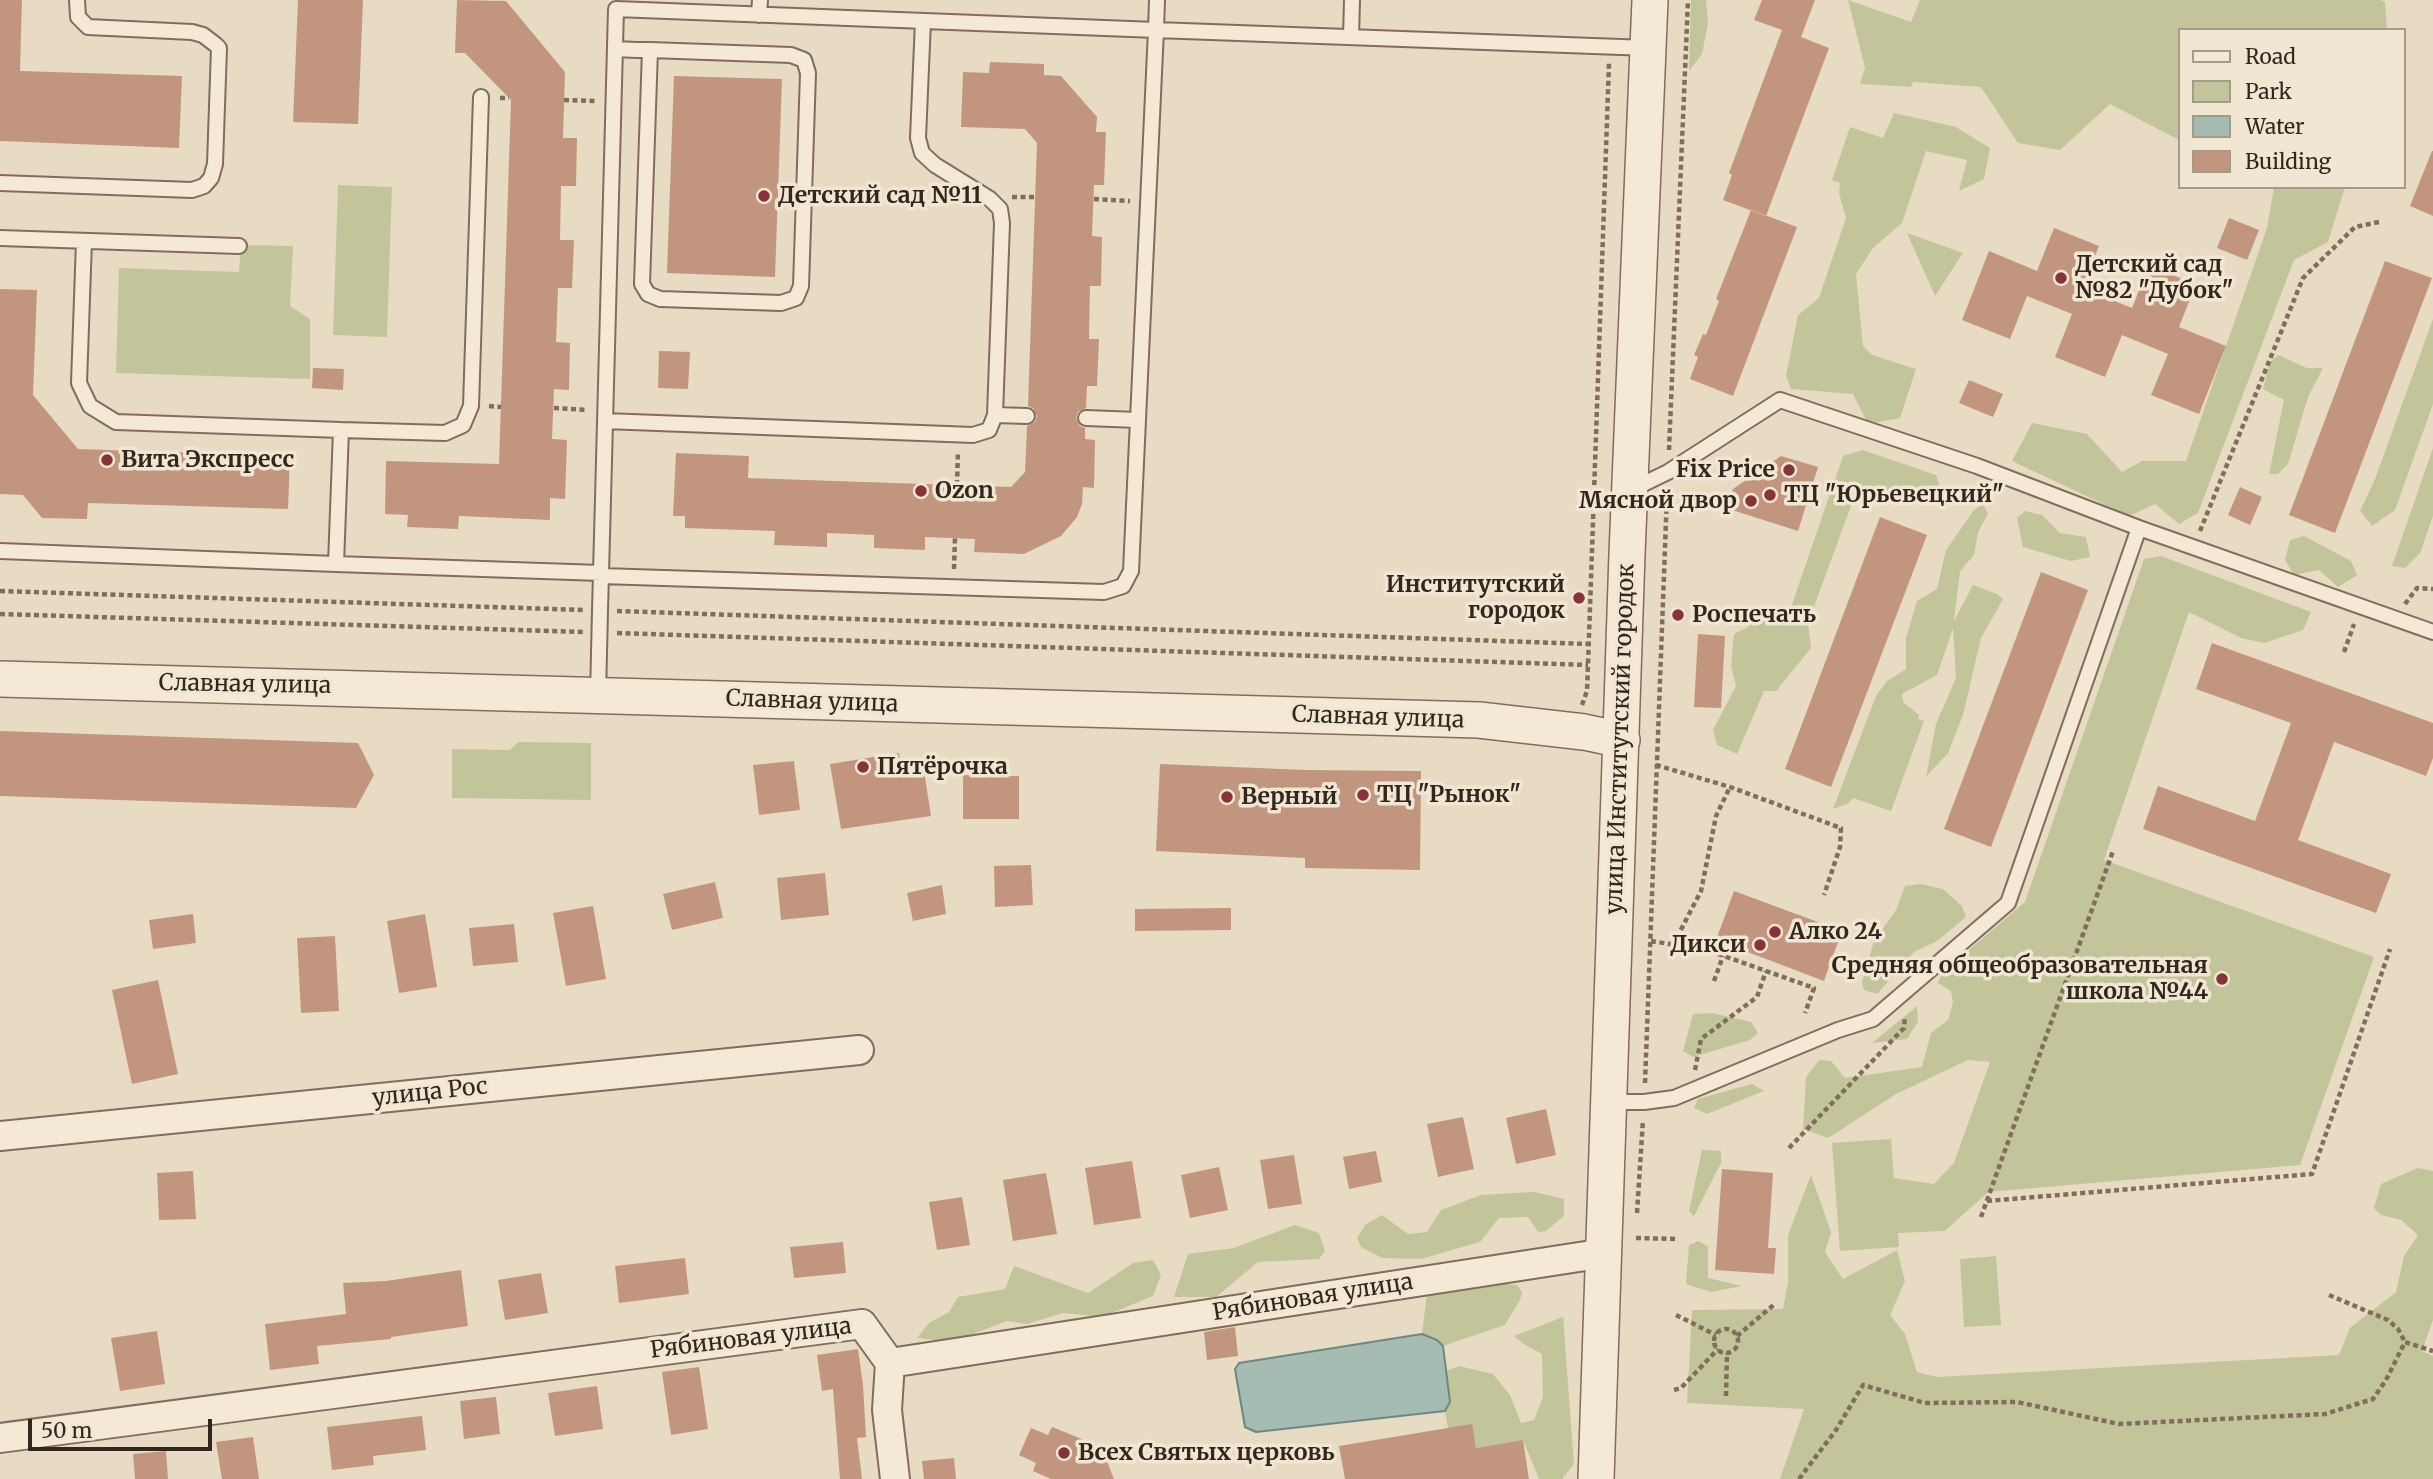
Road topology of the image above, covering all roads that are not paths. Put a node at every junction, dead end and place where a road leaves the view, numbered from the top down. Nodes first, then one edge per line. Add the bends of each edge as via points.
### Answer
1 (77, 0) edge
2 (602, 0) edge
3 (1157, 0) edge
4 (1352, 0) edge
5 (1650, 0) edge
6 (760, 7) edge
7 (616, 9) junction
8 (923, 21) junction
9 (1156, 30) junction
10 (1351, 37) junction
11 (1648, 48) junction
12 (615, 49) junction
13 (650, 50) junction
14 (481, 97) dead end
15 (0, 183) edge
16 (0, 238) edge
17 (84, 241) junction
18 (239, 246) dead end
19 (995, 415) junction
20 (605, 416) junction
21 (1027, 416) dead end
22 (1086, 418) dead end
23 (1138, 420) junction
24 (341, 429) junction
25 (1630, 491) junction
26 (2139, 528) junction
27 (0, 551) edge
28 (336, 564) junction
29 (601, 574) junction
30 (2433, 632) edge
31 (0, 680) edge
32 (598, 696) junction
33 (1622, 740) junction
34 (859, 1050) dead end
35 (1627, 1102) junction
36 (0, 1136) edge
37 (1625, 1248) junction
38 (890, 1363) junction
39 (0, 1438) edge
40 (895, 1479) edge
41 (1596, 1479) edge

1 - 15 lane via 78,17 89,27 192,33 207,37 219,48 211,178 192,190
2 - 7 lane
3 - 9 lane
4 - 10 lane
5 - 11 street, улица Институтский городок
6 - 7 lane
6 - 8 lane
7 - 12 lane
8 - 9 lane
8 - 19 lane via 918,138 922,153 1000,209
9 - 10 lane
9 - 23 lane
10 - 11 lane
11 - 25 street, улица Институтский городок
12 - 13 lane
12 - 20 lane
13 - 13 lane via 791,55 804,60 808,73 801,286 796,298 781,303 660,299 648,294 642,284
14 - 24 lane via 471,406 463,425 444,433
16 - 17 lane
17 - 18 lane
17 - 24 lane via 79,383 90,406 116,422
19 - 20 lane via 989,430 972,435
19 - 21 lane
20 - 29 lane
22 - 23 lane
23 - 29 lane via 1131,571 1123,586 1104,592
24 - 28 lane
25 - 26 lane via 1780,400 1977,466
25 - 33 street, улица Институтский городок
26 - 30 lane
26 - 35 lane via 2008,903 1873,1019 1674,1098
27 - 28 lane
28 - 29 lane
29 - 32 lane
31 - 32 street, Славная улица
32 - 33 street, Славная улица via 1479,720
33 - 35 street, улица Институтский городок
34 - 36 street, улица Рос
35 - 37 street, улица Институтский городок
37 - 38 street, Рябиновая улица
37 - 41 street, улица Институтский городок
38 - 39 street, Рябиновая улица via 862,1324
38 - 40 street via 887,1410

